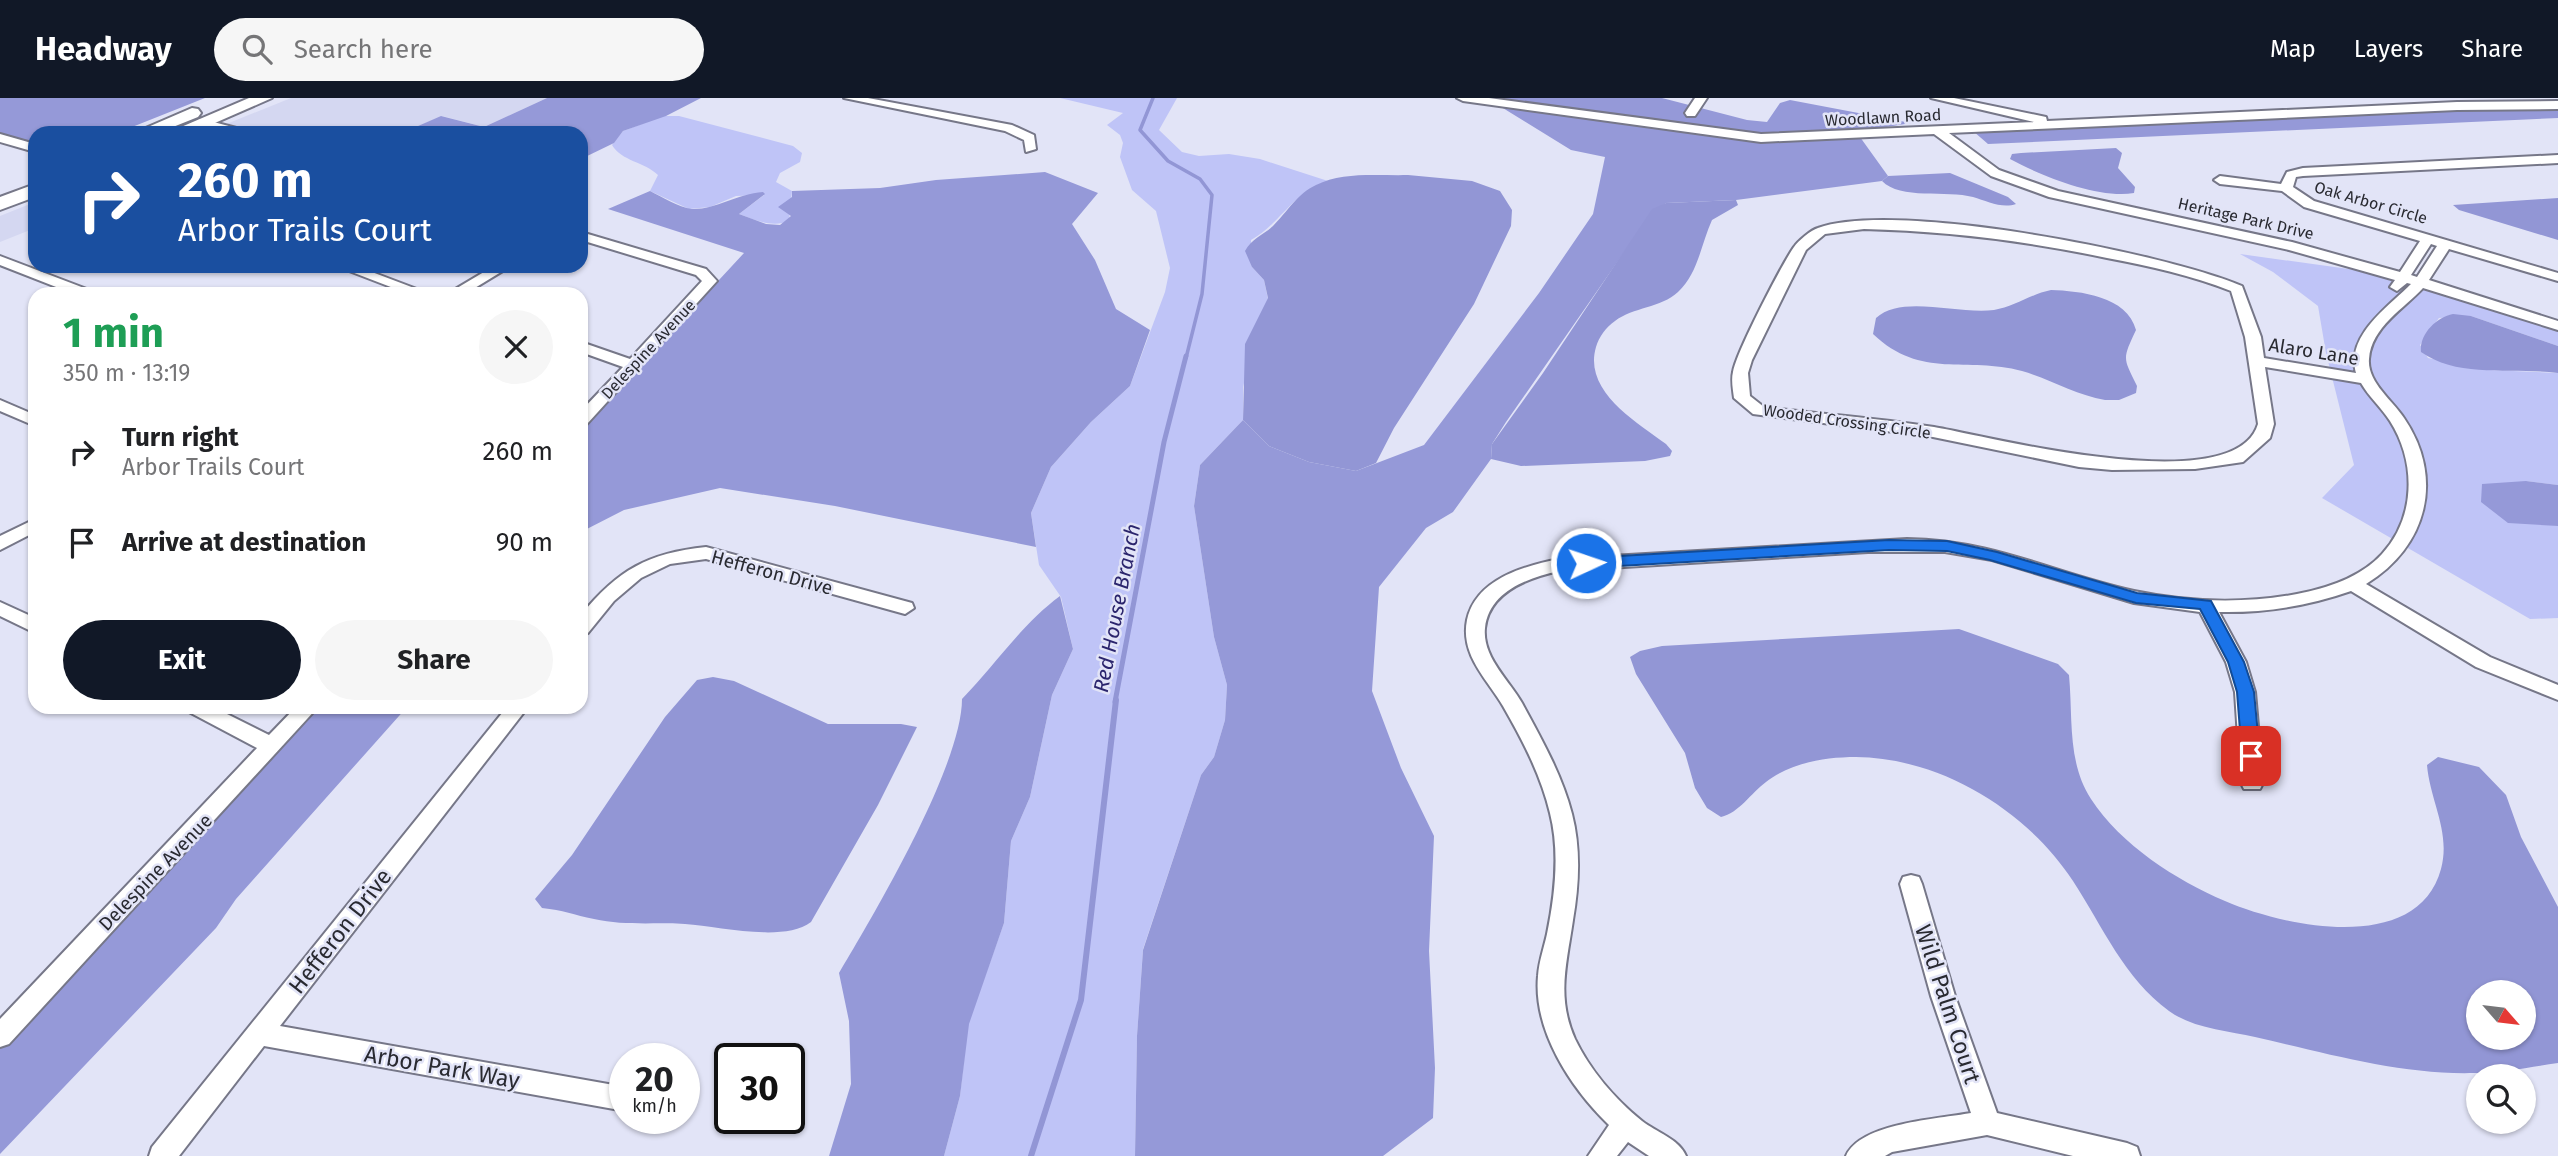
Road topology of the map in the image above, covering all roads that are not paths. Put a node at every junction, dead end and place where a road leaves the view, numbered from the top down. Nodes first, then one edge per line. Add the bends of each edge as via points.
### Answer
1 (231, 98) edge
2 (264, 98) edge
3 (850, 98) edge
4 (1463, 98) edge
5 (1701, 98) edge
6 (1937, 98) edge
7 (2308, 100) dead end
8 (2558, 105) edge
9 (2321, 112) junction
10 (1690, 113) dead end
11 (202, 123) junction
12 (2049, 125) junction
13 (161, 126) edge
14 (194, 126) edge
15 (213, 126) edge
16 (1937, 130) junction
17 (0, 138) edge
18 (28, 146) edge
19 (1030, 149) dead end
20 (2558, 159) edge
21 (28, 179) edge
22 (2220, 180) dead end
23 (2286, 188) junction
24 (0, 190) edge
25 (28, 193) edge
26 (0, 204) edge
27 (2429, 237) junction
28 (588, 238) edge
29 (2447, 242) junction
30 (0, 260) edge
31 (28, 271) edge
32 (33, 273) edge
33 (363, 273) edge
34 (492, 273) edge
35 (2404, 277) junction
36 (2558, 277) edge
37 (2420, 282) junction
38 (69, 287) edge
39 (404, 287) edge
40 (466, 287) edge
41 (2397, 302) junction
42 (2558, 326) edge
43 (588, 349) edge
44 (2255, 356) junction
45 (634, 365) junction
46 (2364, 374) junction
47 (0, 405) edge
48 (588, 414) edge
49 (28, 418) edge
50 (28, 529) edge
51 (0, 544) edge
52 (2355, 585) junction
53 (2205, 604) junction
54 (0, 608) edge
55 (905, 608) dead end
56 (588, 620) edge
57 (28, 622) edge
58 (2558, 692) edge
59 (210, 714) edge
60 (302, 714) edge
61 (512, 714) edge
62 (272, 746) junction
63 (2252, 783) dead end
64 (1911, 884) dead end
65 (259, 1034) junction
66 (0, 1036) edge
67 (609, 1096) edge
68 (1987, 1123) junction
69 (1626, 1124) junction
70 (162, 1156) edge
71 (1601, 1156) edge
72 (1673, 1156) edge
73 (1859, 1156) edge
74 (2127, 1156) edge

1 - 13 highway
2 - 11 highway
3 - 19 street via 1008,128 1030,138
4 - 16 street, Woodlawn Road via 1737,136
5 - 10 street
6 - 12 street via 2027,115
7 - 9 street
8 - 9 street, Woodlawn Road
9 - 12 street, Woodlawn Road
11 - 14 highway
11 - 15 street
12 - 16 street, Woodlawn Road
16 - 35 street, Heritage Park Drive via 1995,173 2054,194 2269,240
17 - 18 street
20 - 23 street, Oak Arbor Circle via 2303,172 2291,175
21 - 24 highway
22 - 23 street
23 - 27 street, Oak Arbor Circle via 2309,204
25 - 26 highway
27 - 29 street, Oak Arbor Circle
27 - 35 street
28 - 45 street, Delespine Avenue via 707,276 708,285
29 - 36 street, Oak Arbor Circle
29 - 37 street
30 - 31 street
32 - 38 street
33 - 39 street
34 - 40 street
35 - 37 street, Heritage Park Drive
35 - 41 street via 2396,289
37 - 41 street
37 - 42 street, Heritage Park Drive
41 - 46 street via 2363,349
43 - 45 street
44 - 44 street, Wooded Crossing Circle via 2266,424 2262,438 2237,458 2195,464 2079,462 1933,432 1759,411 1742,398 1740,373 1800,248 1821,231 1864,225 2017,238 2207,275 2236,289
44 - 46 street, Alaro Lane
45 - 48 street, Delespine Avenue
46 - 52 street via 2399,422 2419,485 2403,542 2389,560
47 - 49 street
50 - 51 street
52 - 53 street via 2313,599 2262,605
52 - 58 street via 2483,662
53 - 63 street via 2236,662 2245,692
53 - 69 street via 2136,598 1992,555 1912,545 1559,565 1514,576 1493,593 1479,615 1475,633 1482,657 1545,768 1562,815 1567,867 1550,981 1558,1027 1583,1079
54 - 57 street
55 - 56 street, Hefferon Drive via 706,553 653,562 625,578
59 - 62 street
60 - 62 street, Delespine Avenue
61 - 65 street, Hefferon Drive
62 - 66 street, Delespine Avenue
64 - 68 street, Wild Palm Court
65 - 67 street, Arbor Park Way
65 - 70 street, Hefferon Drive
68 - 73 street via 1888,1140
68 - 74 street
69 - 71 street
69 - 72 street

